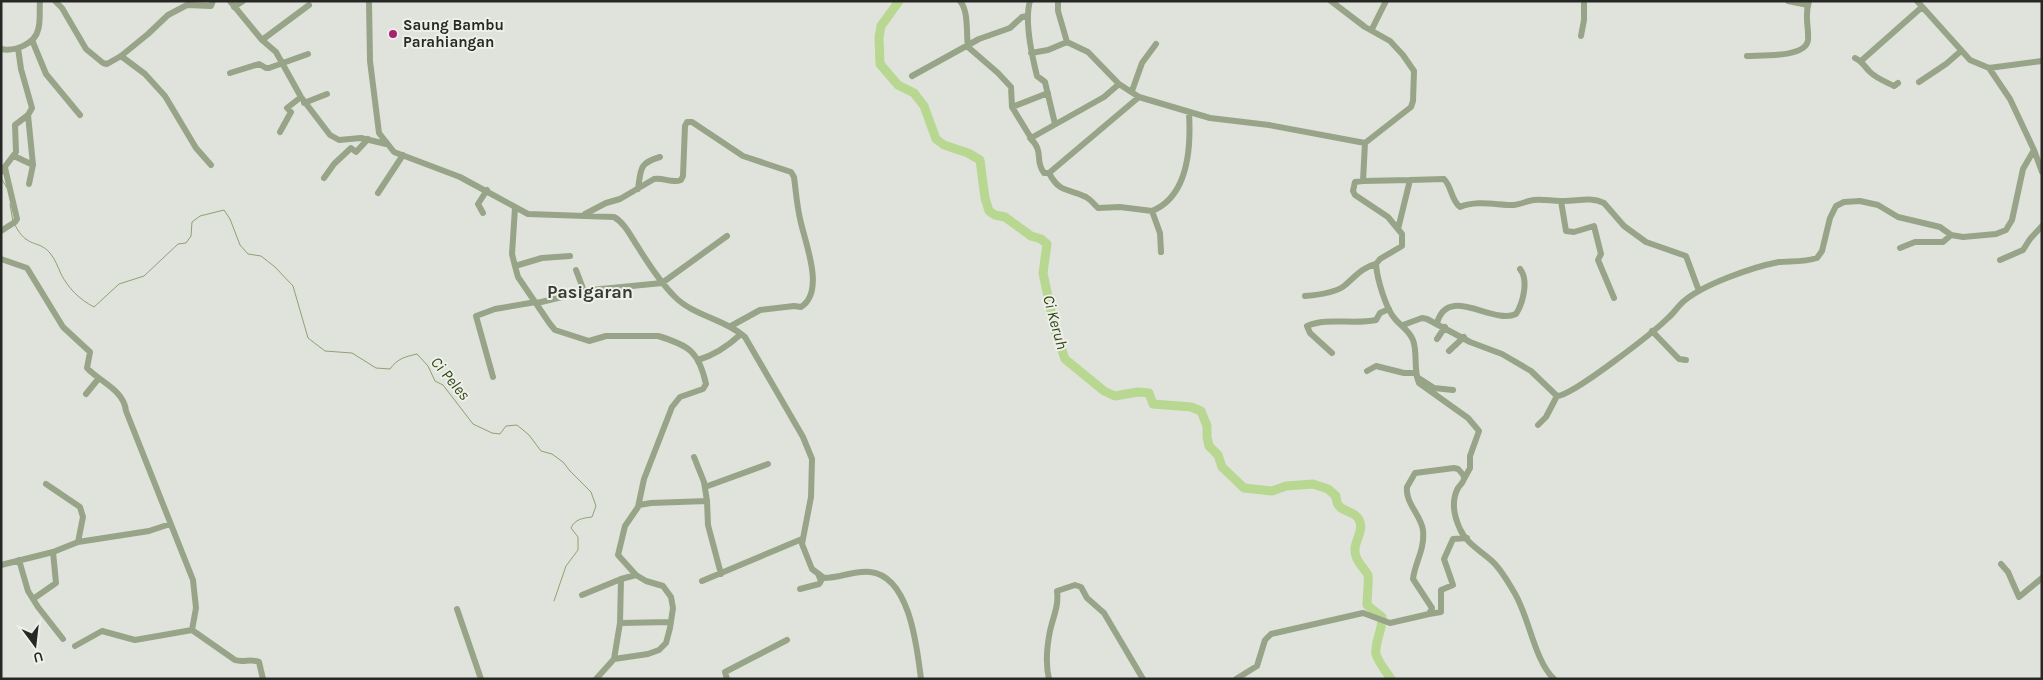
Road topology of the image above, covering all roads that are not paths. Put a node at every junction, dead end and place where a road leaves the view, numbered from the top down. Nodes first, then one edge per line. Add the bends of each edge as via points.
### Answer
1 (40, 1) edge
2 (55, 1) edge
3 (213, 1) edge
4 (230, 1) edge
5 (242, 1) edge
6 (369, 1) edge
7 (960, 1) edge
8 (1030, 1) edge
9 (1058, 1) edge
10 (1330, 1) edge
11 (1386, 1) edge
12 (1584, 1) edge
13 (1788, 1) edge
14 (1917, 1) edge
15 (1809, 3) edge
16 (309, 5) dead end
17 (1922, 7) junction
18 (234, 8) junction
19 (1028, 16) junction
20 (1372, 29) junction
21 (1581, 36) dead end
22 (32, 40) junction
23 (262, 40) junction
24 (1068, 42) junction
25 (1156, 44) dead end
26 (968, 47) junction
27 (18, 48) junction
28 (1, 49) edge
29 (1960, 51) junction
30 (1031, 53) junction
31 (308, 54) dead end
32 (121, 56) junction
33 (1747, 56) dead end
34 (2042, 61) edge
35 (282, 64) junction
36 (1989, 68) junction
37 (230, 73) dead end
38 (912, 76) dead end
39 (1919, 82) dead end
40 (1898, 83) dead end
41 (1119, 84) junction
42 (1132, 91) junction
43 (1048, 93) junction
44 (326, 94) dead end
45 (1139, 97) junction
46 (302, 100) junction
47 (1012, 107) junction
48 (1189, 113) junction
49 (28, 115) junction
50 (80, 115) dead end
51 (1055, 124) junction
52 (280, 132) dead end
53 (1030, 138) junction
54 (368, 139) junction
55 (1365, 143) junction
56 (386, 144) junction
57 (2034, 150) junction
58 (403, 155) junction
59 (14, 156) junction
60 (660, 158) dead end
61 (33, 165) junction
62 (212, 165) dead end
63 (3, 170) edge
64 (2042, 172) edge
65 (1049, 173) junction
66 (324, 178) dead end
67 (1410, 180) junction
68 (1363, 181) junction
69 (29, 184) dead end
70 (638, 189) junction
71 (487, 190) junction
72 (378, 193) dead end
73 (1561, 202) junction
74 (515, 208) junction
75 (1152, 211) junction
76 (483, 213) dead end
77 (582, 215) junction
78 (2042, 226) edge
79 (1398, 229) junction
80 (1, 231) edge
81 (1951, 235) junction
82 (727, 236) dead end
83 (1900, 248) dead end
84 (1161, 252) dead end
85 (570, 256) dead end
86 (1, 259) edge
87 (2000, 260) dead end
88 (1376, 264) junction
89 (515, 266) junction
90 (1520, 268) dead end
91 (576, 270) dead end
92 (662, 283) junction
93 (584, 291) junction
94 (1700, 291) junction
95 (1305, 296) dead end
96 (1614, 298) dead end
97 (536, 302) junction
98 (1389, 309) junction
99 (1436, 323) junction
100 (1402, 325) junction
101 (731, 326) junction
102 (1446, 327) junction
103 (1652, 331) junction
104 (741, 334) junction
105 (1464, 337) junction
106 (1436, 338) dead end
107 (1449, 351) dead end
108 (1332, 354) dead end
109 (698, 360) junction
110 (1686, 360) dead end
111 (1367, 371) dead end
112 (1416, 375) junction
113 (493, 377) dead end
114 (99, 378) junction
115 (1453, 390) dead end
116 (86, 394) dead end
117 (1557, 396) junction
118 (1538, 425) dead end
119 (694, 457) dead end
120 (768, 464) dead end
121 (1464, 480) junction
122 (46, 484) dead end
123 (705, 487) junction
124 (707, 501) junction
125 (639, 505) junction
126 (170, 524) junction
127 (1467, 538) junction
128 (802, 539) junction
129 (78, 542) junction
130 (53, 552) junction
131 (19, 560) junction
132 (2001, 564) dead end
133 (1, 565) edge
134 (721, 574) junction
135 (636, 575) junction
136 (819, 576) junction
137 (2042, 578) edge
138 (621, 579) junction
139 (702, 581) dead end
140 (800, 589) dead end
141 (582, 595) dead end
142 (34, 599) junction
143 (457, 609) dead end
144 (1429, 614) junction
145 (670, 622) junction
146 (620, 623) junction
147 (192, 630) junction
148 (63, 639) dead end
149 (787, 640) dead end
150 (75, 646) dead end
151 (614, 659) junction
152 (263, 679) edge
153 (481, 679) edge
154 (596, 679) edge
155 (727, 679) edge
156 (921, 679) edge
157 (1049, 679) edge
158 (1143, 679) edge
159 (1236, 679) edge
160 (1554, 679) edge

1 - 22 street via 38,30
2 - 32 street via 93,56 107,64
3 - 32 street via 211,6 187,6 163,17
4 - 18 street
5 - 18 street
6 - 56 street via 373,89 379,133
7 - 26 street via 967,24
8 - 19 street
9 - 24 street
10 - 20 street
11 - 20 street
12 - 21 street
13 - 15 street
14 - 17 street
15 - 33 street via 1805,14 1808,39 1803,50
16 - 23 street
17 - 29 street
17 - 40 street via 1858,60 1879,79 1894,86
18 - 23 street
19 - 26 street
19 - 30 street
20 - 55 street via 1390,41 1412,68 1413,101 1406,112
22 - 27 street
22 - 50 street via 46,74
23 - 35 street via 276,52
24 - 30 street
24 - 41 street via 1088,52
25 - 42 street via 1142,63
26 - 38 street
26 - 47 street via 1008,82
27 - 28 street
27 - 49 street via 32,108
29 - 36 street via 1970,60
29 - 39 street
30 - 43 street via 1036,76 1045,82
31 - 35 street
32 - 62 street via 139,69 164,96 196,148
34 - 36 street
35 - 37 street via 268,68 259,64
35 - 46 street
36 - 57 street via 2010,99
41 - 42 street
41 - 51 street via 1104,97
42 - 45 street
43 - 47 street
43 - 51 street
44 - 46 street
45 - 48 street
45 - 65 street
46 - 52 street via 287,108 291,112
46 - 54 street via 335,138 343,141
47 - 53 street
48 - 55 street
48 - 75 street via 1189,151 1182,180 1167,202
49 - 59 street via 15,125 17,147
49 - 61 street
51 - 53 street
53 - 65 street via 1039,148 1039,167 1044,173
54 - 56 street
54 - 66 street via 356,152 350,148
55 - 68 street
56 - 58 street
57 - 64 street
57 - 81 street via 2023,169 2014,213 2006,230 1982,236
58 - 71 street
58 - 72 street
59 - 61 street
59 - 63 street
60 - 70 street via 644,163
61 - 69 street
63 - 80 street via 17,219
65 - 75 street via 1062,189 1088,198 1098,208
67 - 68 street
67 - 73 street via 1444,179 1460,207 1480,203 1515,205 1545,199
67 - 79 street
68 - 79 street via 1355,182 1355,195 1388,217
70 - 77 street
70 - 101 street via 657,178 677,182 682,178 684,126 690,122 743,156 793,174 800,221 810,255 812,286 808,301 801,308 760,310
71 - 74 street
71 - 76 street via 478,204
73 - 94 street via 1590,199 1604,203 1624,226 1641,238 1686,256
73 - 96 street via 1566,231 1594,226 1601,254 1598,260
74 - 77 street via 535,215
74 - 89 street via 512,254
75 - 84 street via 1160,233
77 - 92 street via 608,215 619,219
78 - 87 street via 2023,250
79 - 88 street via 1402,234 1402,246
81 - 83 street via 1942,242 1916,242
81 - 94 street via 1940,227 1898,217 1878,205 1844,202 1836,206 1830,218 1822,251 1817,258 1749,269
82 - 92 street
85 - 89 street via 542,258
86 - 114 street via 27,268 63,327 90,352 87,368
88 - 95 street via 1362,270 1339,289
88 - 98 street
89 - 97 street via 518,277
90 - 99 street via 1525,280 1516,314 1504,315 1456,306 1444,308
91 - 93 street
92 - 93 street
92 - 101 street via 680,302
93 - 97 street
94 - 103 street via 1684,301
97 - 109 street via 555,330 589,340 606,336 658,336 687,346
97 - 113 street via 476,316
98 - 100 street
98 - 108 street via 1380,313 1376,320 1367,322 1322,322 1307,326
99 - 100 street via 1422,318
99 - 102 street
100 - 112 street via 1410,333 1415,346
101 - 104 street
102 - 105 street
102 - 106 street
103 - 110 street via 1679,359
103 - 117 street via 1599,374 1569,393
104 - 109 street via 729,345
104 - 128 street via 803,437 812,459 811,497
105 - 107 street
105 - 117 street via 1530,371
109 - 125 street via 706,386 680,398 672,407 644,479
111 - 112 street via 1376,366
112 - 115 street via 1434,388
112 - 121 street via 1423,386 1478,428 1470,468
114 - 116 street
114 - 126 street via 125,402 126,412
117 - 118 street
119 - 123 street
120 - 123 street
121 - 127 street via 1458,489 1454,507 1460,530
121 - 144 street via 1464,476 1454,468 1415,473 1407,487 1423,528 1421,553 1413,579 1432,608
122 - 129 street via 80,507 83,517
123 - 124 street
124 - 125 street
124 - 134 street via 708,525
125 - 135 street via 626,526 618,554
126 - 129 street via 149,531
126 - 147 street via 194,587 196,608
127 - 144 street via 1453,539 1444,559 1453,585 1440,591 1441,612
127 - 160 street via 1493,562 1515,593 1541,658
128 - 134 street
128 - 136 street via 812,569
129 - 130 street
130 - 131 street
130 - 142 street via 56,584
131 - 133 street
131 - 142 street via 27,588
132 - 137 street via 2019,597
134 - 139 street
135 - 138 street
135 - 145 street via 663,586 671,597
136 - 140 street via 819,584
136 - 156 street via 829,578 870,572 892,583 912,624
138 - 141 street
138 - 146 street
142 - 148 street
143 - 153 street
144 - 159 street via 1390,624 1363,613 1271,634 1265,640 1257,666
145 - 146 street
145 - 151 street via 666,643 659,650
146 - 151 street
147 - 150 street via 135,640 102,631
147 - 152 street via 239,662 259,662
149 - 155 street via 726,672
151 - 154 street
157 - 158 street via 1047,653 1057,608 1057,591 1076,585 1104,613

